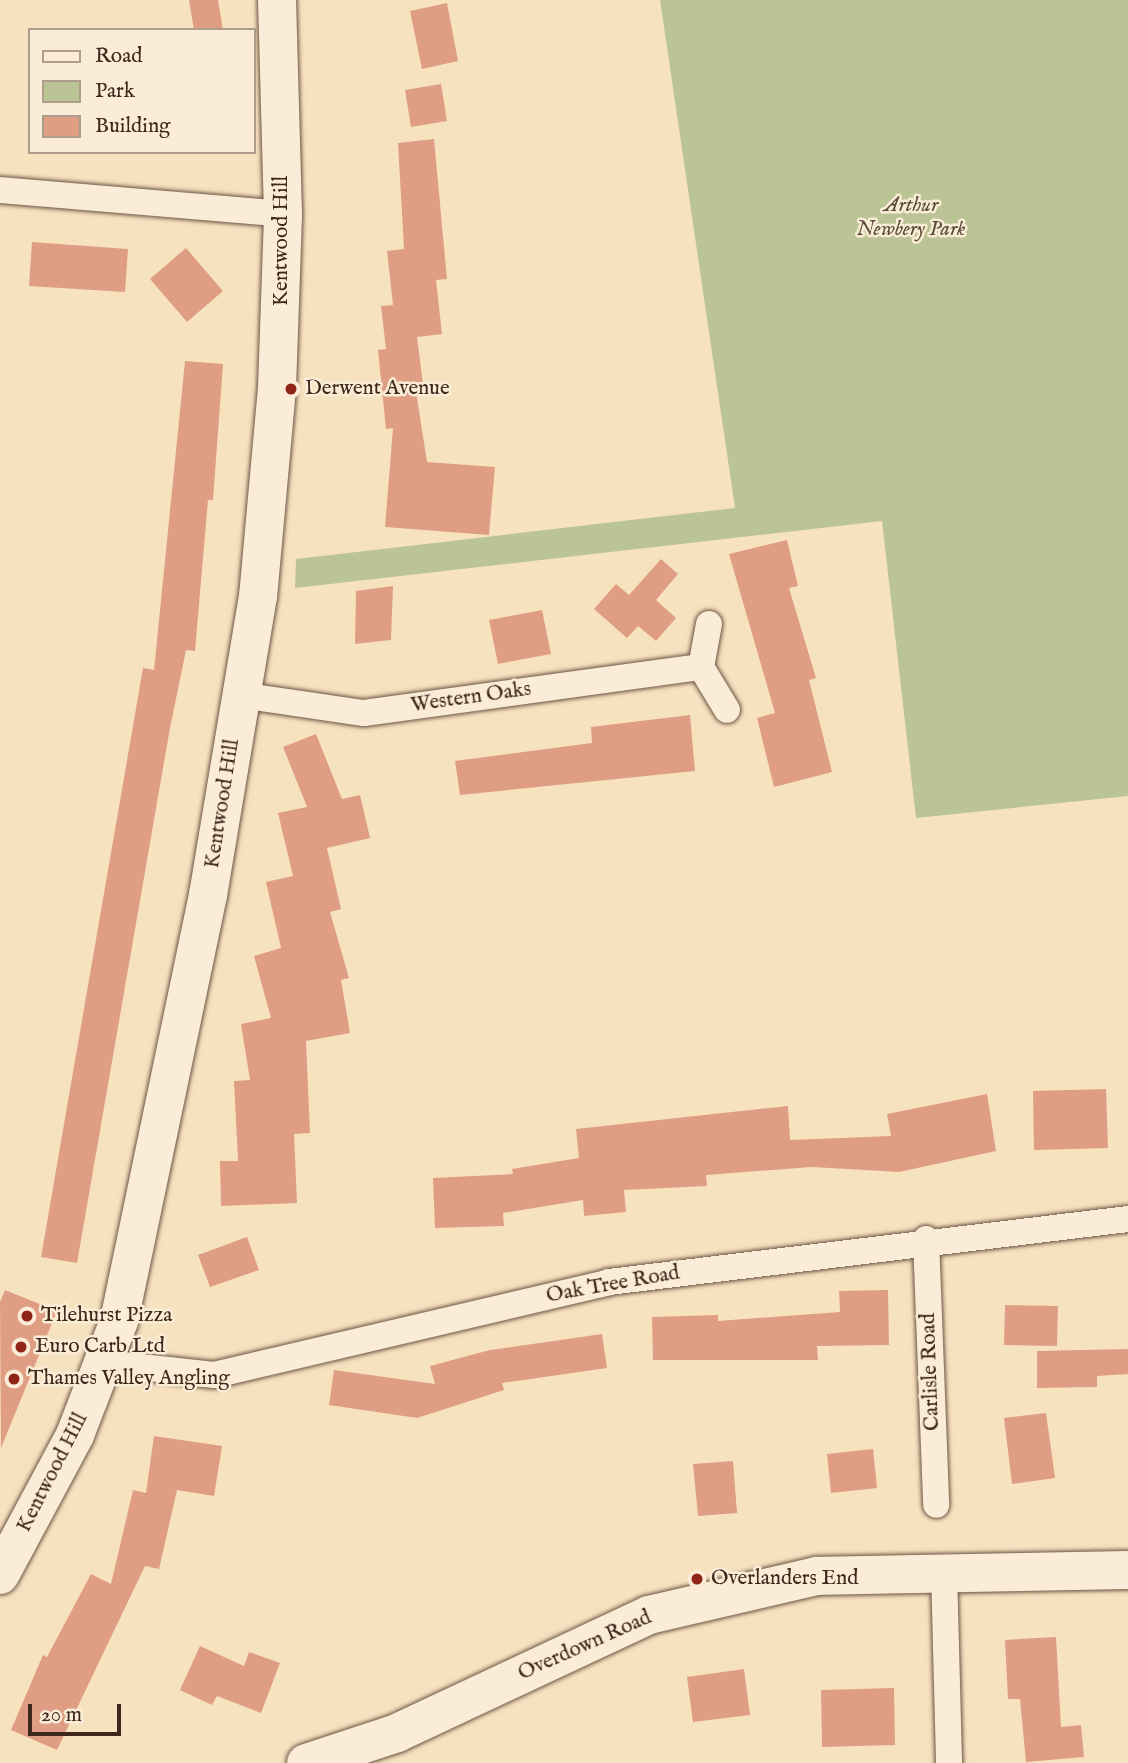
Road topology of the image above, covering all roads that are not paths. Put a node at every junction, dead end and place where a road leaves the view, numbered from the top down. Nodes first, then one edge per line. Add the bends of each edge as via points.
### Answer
1 (277, 0) edge
2 (0, 190) edge
3 (283, 214) junction
4 (709, 624) dead end
5 (701, 667) junction
6 (240, 695) junction
7 (727, 710) dead end
8 (1128, 1219) edge
9 (926, 1239) junction
10 (104, 1363) junction
11 (936, 1505) dead end
12 (944, 1570) junction
13 (1128, 1570) edge
14 (0, 1575) edge
15 (306, 1763) edge
16 (949, 1763) edge

1 - 3 street, Kentwood Hill
2 - 3 street
3 - 6 street, Kentwood Hill via 277,388 258,597
4 - 5 street
5 - 6 street, Western Oaks via 364,713
5 - 7 street
6 - 10 street, Kentwood Hill via 173,1087 133,1271
8 - 9 street, Oak Tree Road
9 - 10 street, Oak Tree Road via 609,1282 214,1376
9 - 11 street, Carlisle Road
10 - 14 street, Kentwood Hill via 75,1435
12 - 13 street, Overdown Road
12 - 15 street, Overdown Road via 817,1576 649,1615 397,1733
12 - 16 street

